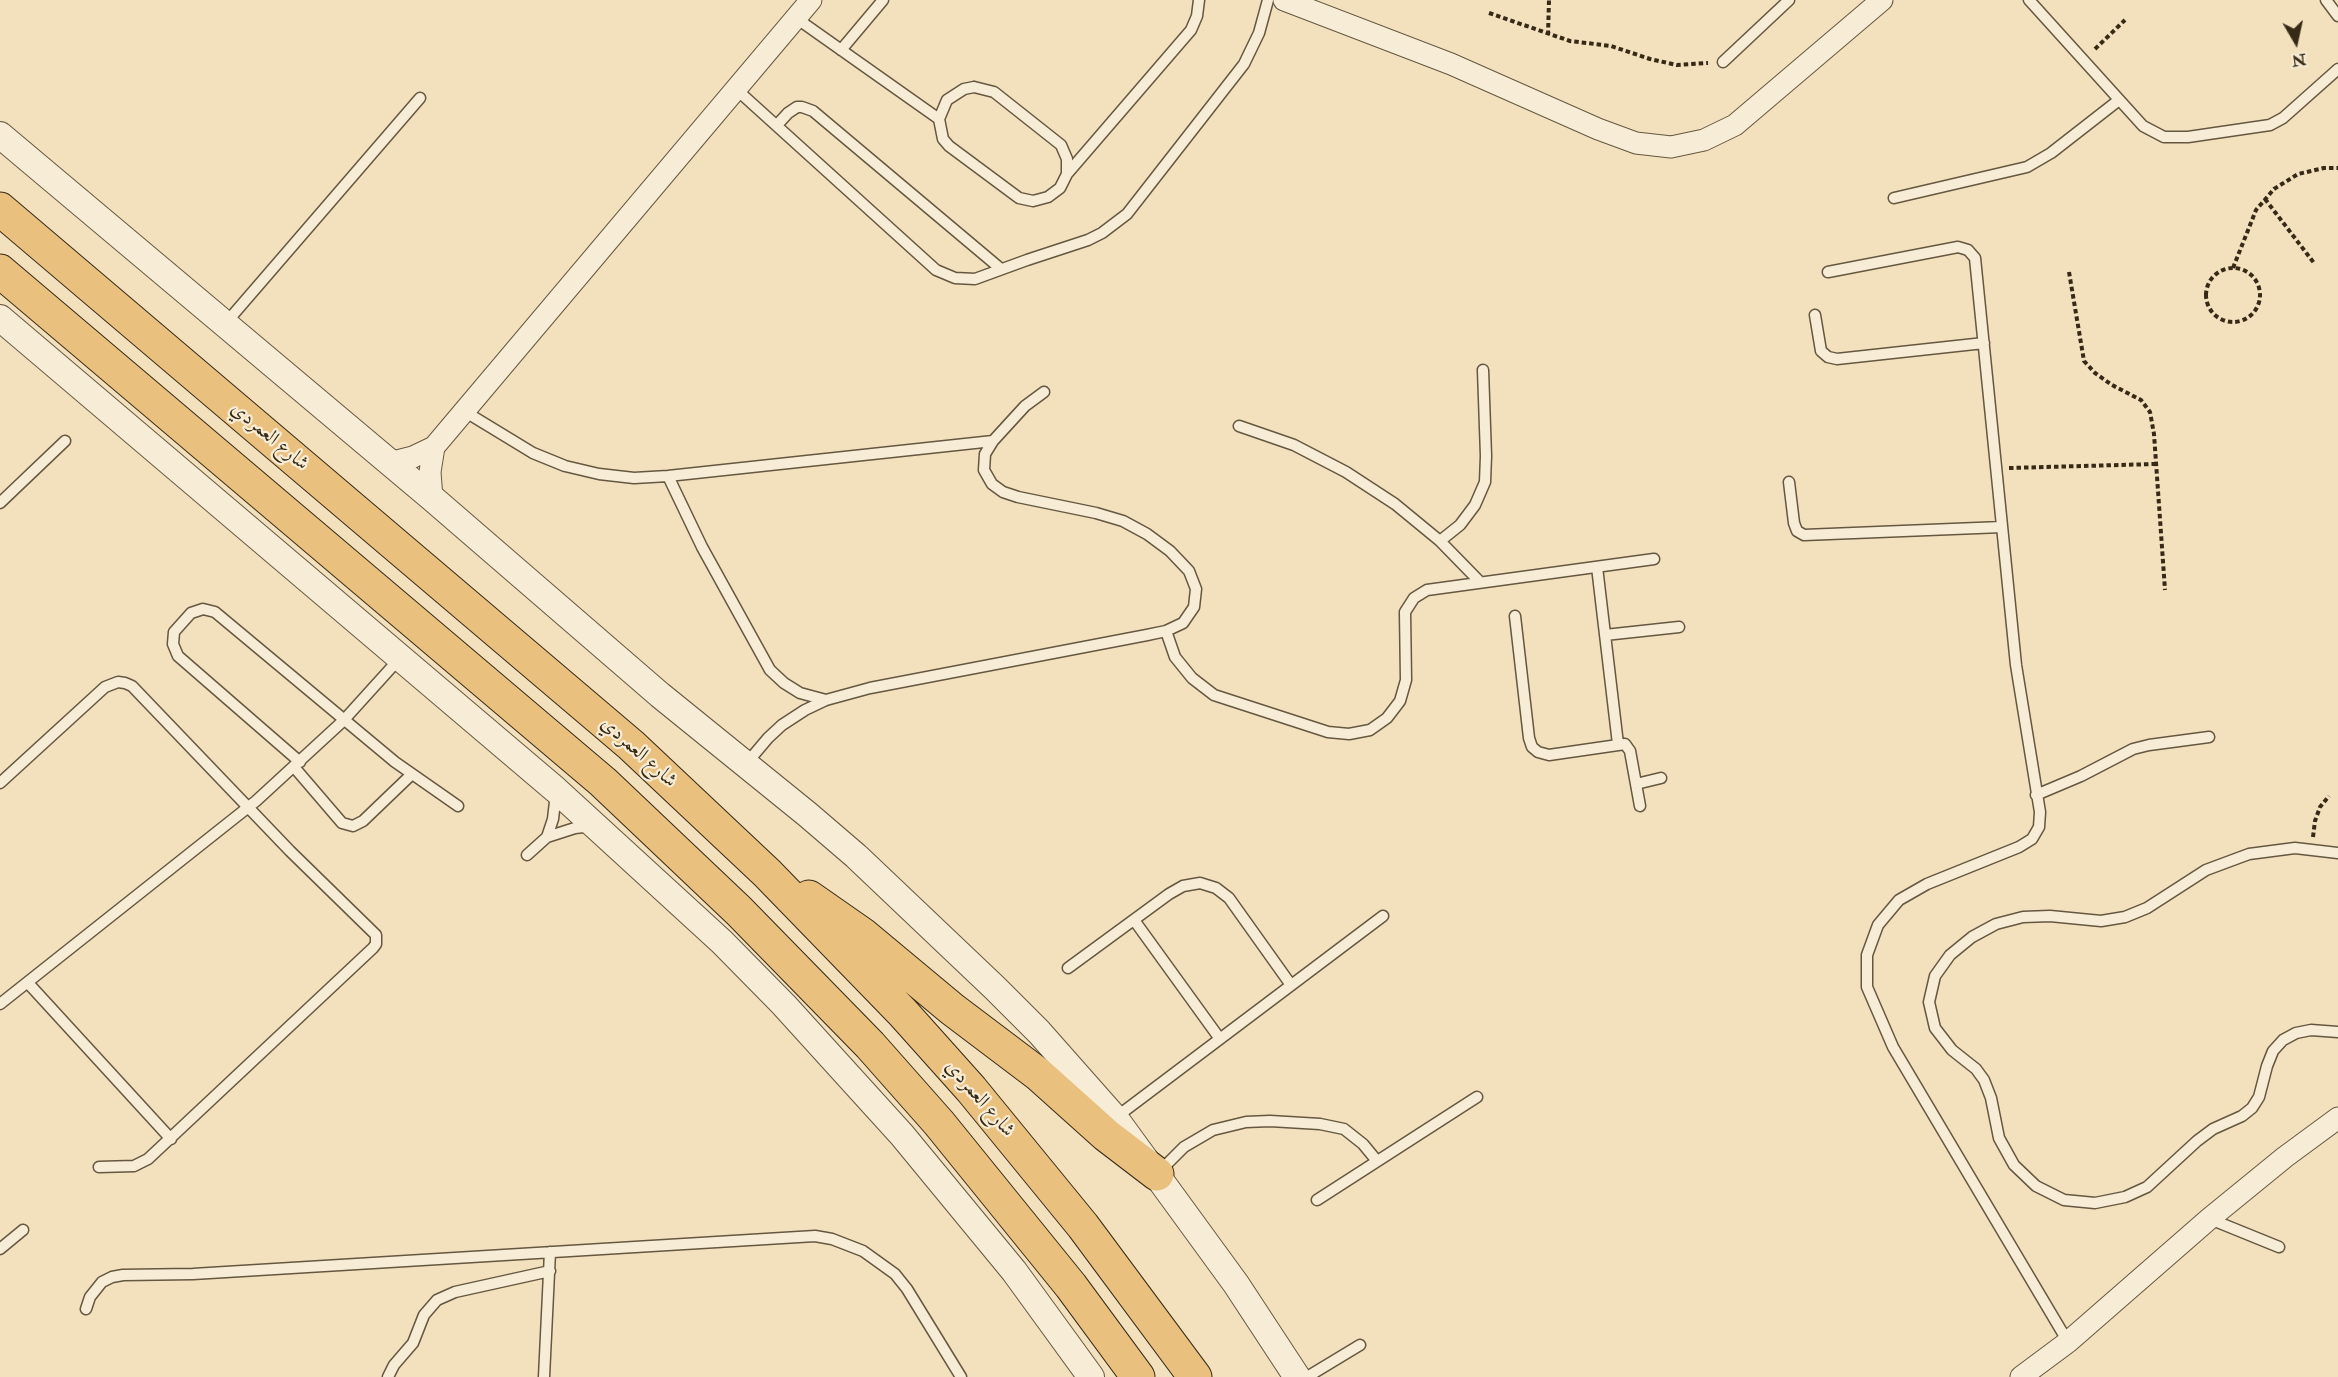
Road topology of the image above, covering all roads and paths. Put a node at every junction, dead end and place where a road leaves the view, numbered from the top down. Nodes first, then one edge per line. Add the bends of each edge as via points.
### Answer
1 (811, 0) edge
2 (883, 0) edge
3 (1199, 0) edge
4 (1268, 0) edge
5 (1284, 0) edge
6 (1549, 0) edge
7 (1789, 0) edge
8 (1882, 0) edge
9 (2029, 0) edge
10 (2326, 0) edge
11 (1489, 13) dead end
12 (2338, 16) edge
13 (796, 18) junction
14 (2125, 20) dead end
15 (1548, 34) junction
16 (841, 50) junction
17 (2083, 60) junction
18 (1723, 62) joint
19 (2338, 69) edge
20 (736, 88) junction
21 (420, 98) dead end
22 (2119, 100) junction
23 (939, 119) junction
24 (777, 125) junction
25 (0, 135) edge
26 (2338, 168) edge
27 (1067, 174) junction
28 (1894, 198) dead end
29 (2265, 199) junction
30 (0, 209) edge
31 (2314, 263) dead end
32 (2233, 268) junction
33 (1001, 269) junction
34 (0, 271) edge
35 (1828, 272) dead end
36 (2068, 272) dead end
37 (1815, 315) dead end
38 (0, 318) edge
39 (225, 324) junction
40 (1984, 343) junction
41 (1483, 370) dead end
42 (1044, 392) dead end
43 (464, 411) junction
44 (1239, 426) dead end
45 (65, 441) dead end
46 (993, 441) junction
47 (434, 447) junction
48 (389, 463) junction
49 (2156, 464) junction
50 (1997, 468) junction
51 (668, 476) junction
52 (1789, 482) dead end
53 (432, 498) junction
54 (0, 503) edge
55 (2002, 527) junction
56 (1440, 541) junction
57 (1654, 559) dead end
58 (1597, 567) junction
59 (1480, 582) junction
60 (2165, 590) dead end
61 (1515, 616) dead end
62 (1679, 627) dead end
63 (1166, 631) junction
64 (1605, 635) junction
65 (400, 658) junction
66 (826, 700) junction
67 (343, 721) junction
68 (2209, 737) dead end
69 (1618, 744) junction
70 (297, 765) junction
71 (746, 765) junction
72 (412, 774) junction
73 (1661, 778) dead end
74 (0, 783) edge
75 (1636, 784) junction
76 (556, 790) junction
77 (2036, 795) junction
78 (2329, 796) dead end
79 (458, 806) dead end
80 (1640, 806) dead end
81 (248, 807) junction
82 (596, 826) junction
83 (547, 837) junction
84 (2315, 849) junction
85 (2338, 853) edge
86 (527, 855) dead end
87 (766, 873) junction
88 (1383, 916) dead end
89 (1134, 920) junction
90 (1068, 968) dead end
91 (28, 982) junction
92 (1291, 985) junction
93 (0, 1004) edge
94 (2338, 1032) edge
95 (1220, 1039) junction
96 (1477, 1097) dead end
97 (1115, 1118) junction
98 (2338, 1118) edge
99 (171, 1139) junction
100 (1377, 1161) junction
101 (99, 1167) dead end
102 (1157, 1174) junction
103 (1317, 1200) dead end
104 (2209, 1219) junction
105 (23, 1230) dead end
106 (2279, 1247) dead end
107 (0, 1249) edge
108 (550, 1252) junction
109 (550, 1271) junction
110 (86, 1309) dead end
111 (2067, 1341) junction
112 (1360, 1345) dead end
113 (388, 1377) edge
114 (544, 1377) edge
115 (961, 1377) edge
116 (1091, 1377) edge
117 (1138, 1377) edge
118 (1195, 1377) edge
119 (1297, 1377) edge
120 (1307, 1377) edge
121 (2021, 1377) edge

1 - 13 street
2 - 16 lane
3 - 27 lane via 1191,30
4 - 33 lane via 1259,33 1244,64 1127,214 1088,240
5 - 8 street via 1451,64 1598,129 1636,143 1671,147 1704,140 1735,124
6 - 15 path
7 - 18 lane
9 - 17 lane
10 - 12 lane
11 - 15 path
13 - 16 lane
13 - 20 street
14 - 17 path
15 - 18 path via 1611,46 1677,65
16 - 23 lane
17 - 22 lane
19 - 22 lane via 2283,118 2255,128 2164,137 2144,126
20 - 24 lane
20 - 43 street
21 - 39 lane
22 - 28 lane via 2045,157 2027,166
23 - 27 lane via 943,139 1018,198 1034,201 1048,197 1060,188
23 - 27 lane via 947,100 964,89 994,92 1061,145 1067,159
24 - 33 lane via 936,270 965,279 985,277
24 - 33 lane via 797,108 813,111
25 - 39 street
26 - 29 path via 2298,174
29 - 31 path
29 - 32 path via 2256,210
30 - 87 main road, شارع العمردي via 631,745
32 - 32 path via 2215,274 2206,300 2216,316 2234,322 2251,315 2260,299 2260,290 2250,274
34 - 117 main road via 603,782 731,903 870,1045 939,1124 1071,1286
35 - 40 lane via 1948,248 1968,250 1977,268
36 - 49 path via 2084,361 2146,406 2154,434
37 - 40 lane via 1821,351 1837,359
38 - 65 street
39 - 48 street
40 - 50 lane
41 - 56 lane via 1485,482 1475,505
42 - 46 lane via 1025,406
43 - 47 street
43 - 51 lane via 533,453 565,466 634,478
44 - 56 lane via 1294,445 1346,471
45 - 54 lane
46 - 51 lane
46 - 63 lane via 985,454 984,470 992,484 1003,492 1123,521 1148,534 1189,571 1196,589 1194,607 1183,623
47 - 48 street
47 - 53 street via 430,472
48 - 53 street
49 - 50 path
49 - 60 path
50 - 55 lane
51 - 66 lane via 702,548 770,670 800,693
52 - 55 lane via 1794,524 1803,535
53 - 71 street
55 - 77 lane via 2016,666
56 - 59 lane
57 - 58 lane
58 - 59 lane
58 - 64 lane
59 - 63 lane via 1427,590 1414,598 1406,612 1406,680 1400,701 1387,718 1370,730 1349,734 1328,732 1214,695 1192,678 1175,657
61 - 69 lane via 1533,747 1549,755
62 - 64 lane
63 - 66 lane via 870,688
64 - 69 lane
65 - 67 lane
65 - 76 street
66 - 71 lane via 782,725
67 - 70 lane
67 - 70 lane via 215,612 203,609 191,613 174,632 178,656
67 - 72 lane
68 - 77 lane via 2133,749
69 - 75 lane via 1625,744 1630,751
70 - 72 lane via 342,822 352,826 363,821
70 - 81 lane
71 - 97 street via 856,856 995,988
72 - 79 lane
73 - 75 lane
74 - 81 lane via 105,687 118,682 132,686
75 - 80 lane
76 - 82 street
76 - 83 lane
77 - 111 lane via 2039,827 2032,839 1899,900 1874,935 1867,955 1867,987 1893,1047
78 - 84 path via 2315,821
81 - 91 lane
81 - 99 lane via 374,930 377,940
82 - 83 lane
82 - 116 street via 722,942 844,1069 959,1202
83 - 86 lane
84 - 85 lane
84 - 94 lane via 2272,849 2227,860 2125,917 2101,921 2023,916 1996,924 1950,955 1935,976 1929,1002 1935,1028 1984,1080 1999,1138 2014,1165 2036,1186 2064,1200 2095,1203 2125,1197 2147,1186 2212,1129 2252,1108 2273,1052 2283,1040 2311,1030
87 - 102 main road via 816,901 862,934
87 - 118 main road, شارع العمردي via 971,1089 1083,1226
88 - 92 lane
89 - 90 lane
89 - 92 lane via 1183,886 1200,883 1216,888 1229,898
89 - 95 lane
91 - 93 lane
91 - 99 lane
92 - 95 lane
95 - 97 lane
96 - 100 lane
97 - 102 street
98 - 104 street
99 - 101 lane via 139,1165
100 - 102 lane via 1344,1129 1295,1121 1245,1122 1198,1137
100 - 103 lane
102 - 119 street
104 - 106 lane
104 - 111 street
105 - 107 lane
108 - 109 lane
108 - 110 lane via 123,1275 102,1282
108 - 115 lane via 798,1235 832,1239 863,1251 895,1274
109 - 113 lane via 436,1300 424,1316 413,1343
109 - 114 lane
111 - 121 street
112 - 120 lane

